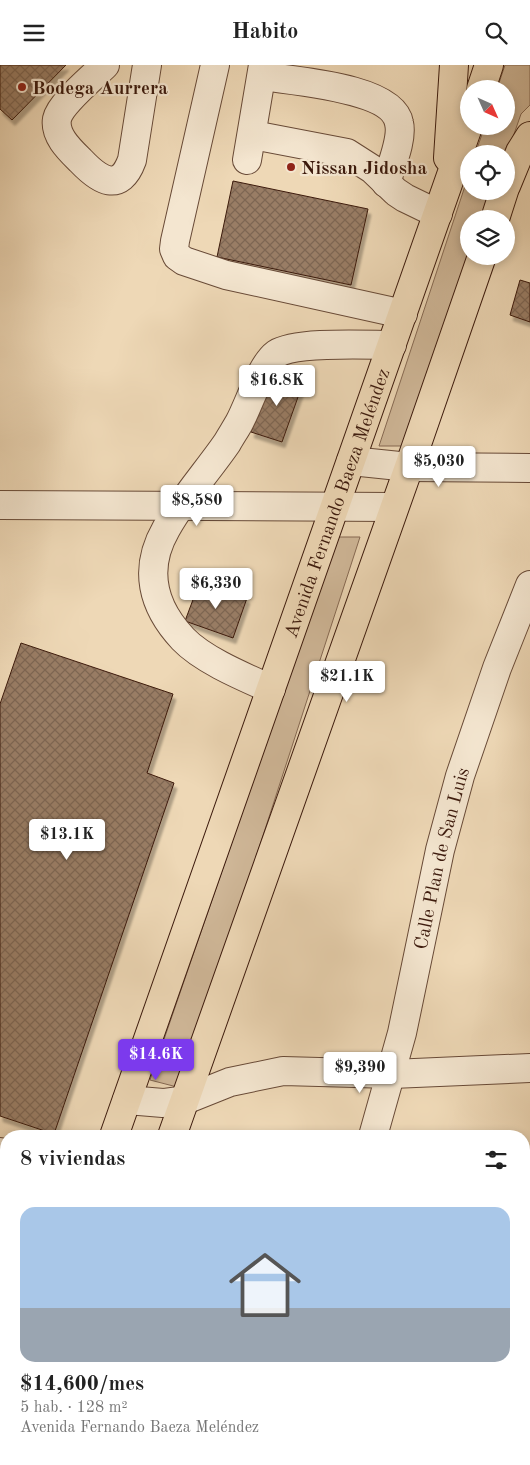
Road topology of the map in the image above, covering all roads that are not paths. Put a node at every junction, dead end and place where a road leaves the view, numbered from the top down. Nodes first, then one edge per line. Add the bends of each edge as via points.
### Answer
1 (105, 65) edge
2 (147, 65) edge
3 (215, 65) edge
4 (454, 65) edge
5 (489, 65) edge
6 (263, 71) edge
7 (484, 80) edge
8 (465, 135) edge
9 (530, 135) edge
10 (515, 164) edge
11 (386, 183) junction
12 (442, 202) junction
13 (479, 265) edge
14 (403, 314) junction
15 (392, 345) junction
16 (351, 461) junction
17 (409, 467) junction
18 (530, 468) edge
19 (0, 505) edge
20 (180, 506) junction
21 (335, 506) junction
22 (394, 507) junction
23 (530, 585) edge
24 (271, 689) junction
25 (530, 1068) edge
26 (392, 1073) junction
27 (127, 1100) junction
28 (185, 1100) junction
29 (116, 1130) edge
30 (174, 1130) edge
31 (375, 1130) edge

1 - 2 street via 65,105 57,121 67,146 88,169 108,181 123,176 132,160
3 - 14 street via 175,241 177,256 226,275
4 - 12 main road
5 - 7 main road
6 - 11 street via 357,91 375,98 396,113 400,130
6 - 11 street via 250,147 347,153
8 - 12 main road, Avenida Fernando Baeza Meléndez
9 - 10 main road
11 - 12 street via 405,198
12 - 14 main road, Avenida Fernando Baeza Meléndez
13 - 17 main road
14 - 15 main road, Avenida Fernando Baeza Meléndez
15 - 16 main road, Avenida Fernando Baeza Meléndez
15 - 20 street via 306,346 276,354 267,363 226,444
16 - 17 street
16 - 21 main road, Avenida Fernando Baeza Meléndez
17 - 18 street
17 - 22 main road
19 - 20 street
20 - 21 street
20 - 24 street via 157,550 152,572 156,597 183,640 204,655
21 - 22 street
21 - 24 main road, Avenida Fernando Baeza Meléndez
22 - 28 main road
23 - 26 street, Calle Plan de San Luis via 460,777 440,850
24 - 27 main road, Avenida Fernando Baeza Meléndez
25 - 26 street
26 - 28 street via 283,1071 230,1081
26 - 31 street, Calle Plan de San Luis
27 - 28 street via 163,1103
27 - 29 main road, Avenida Fernando Baeza Meléndez
28 - 30 main road

